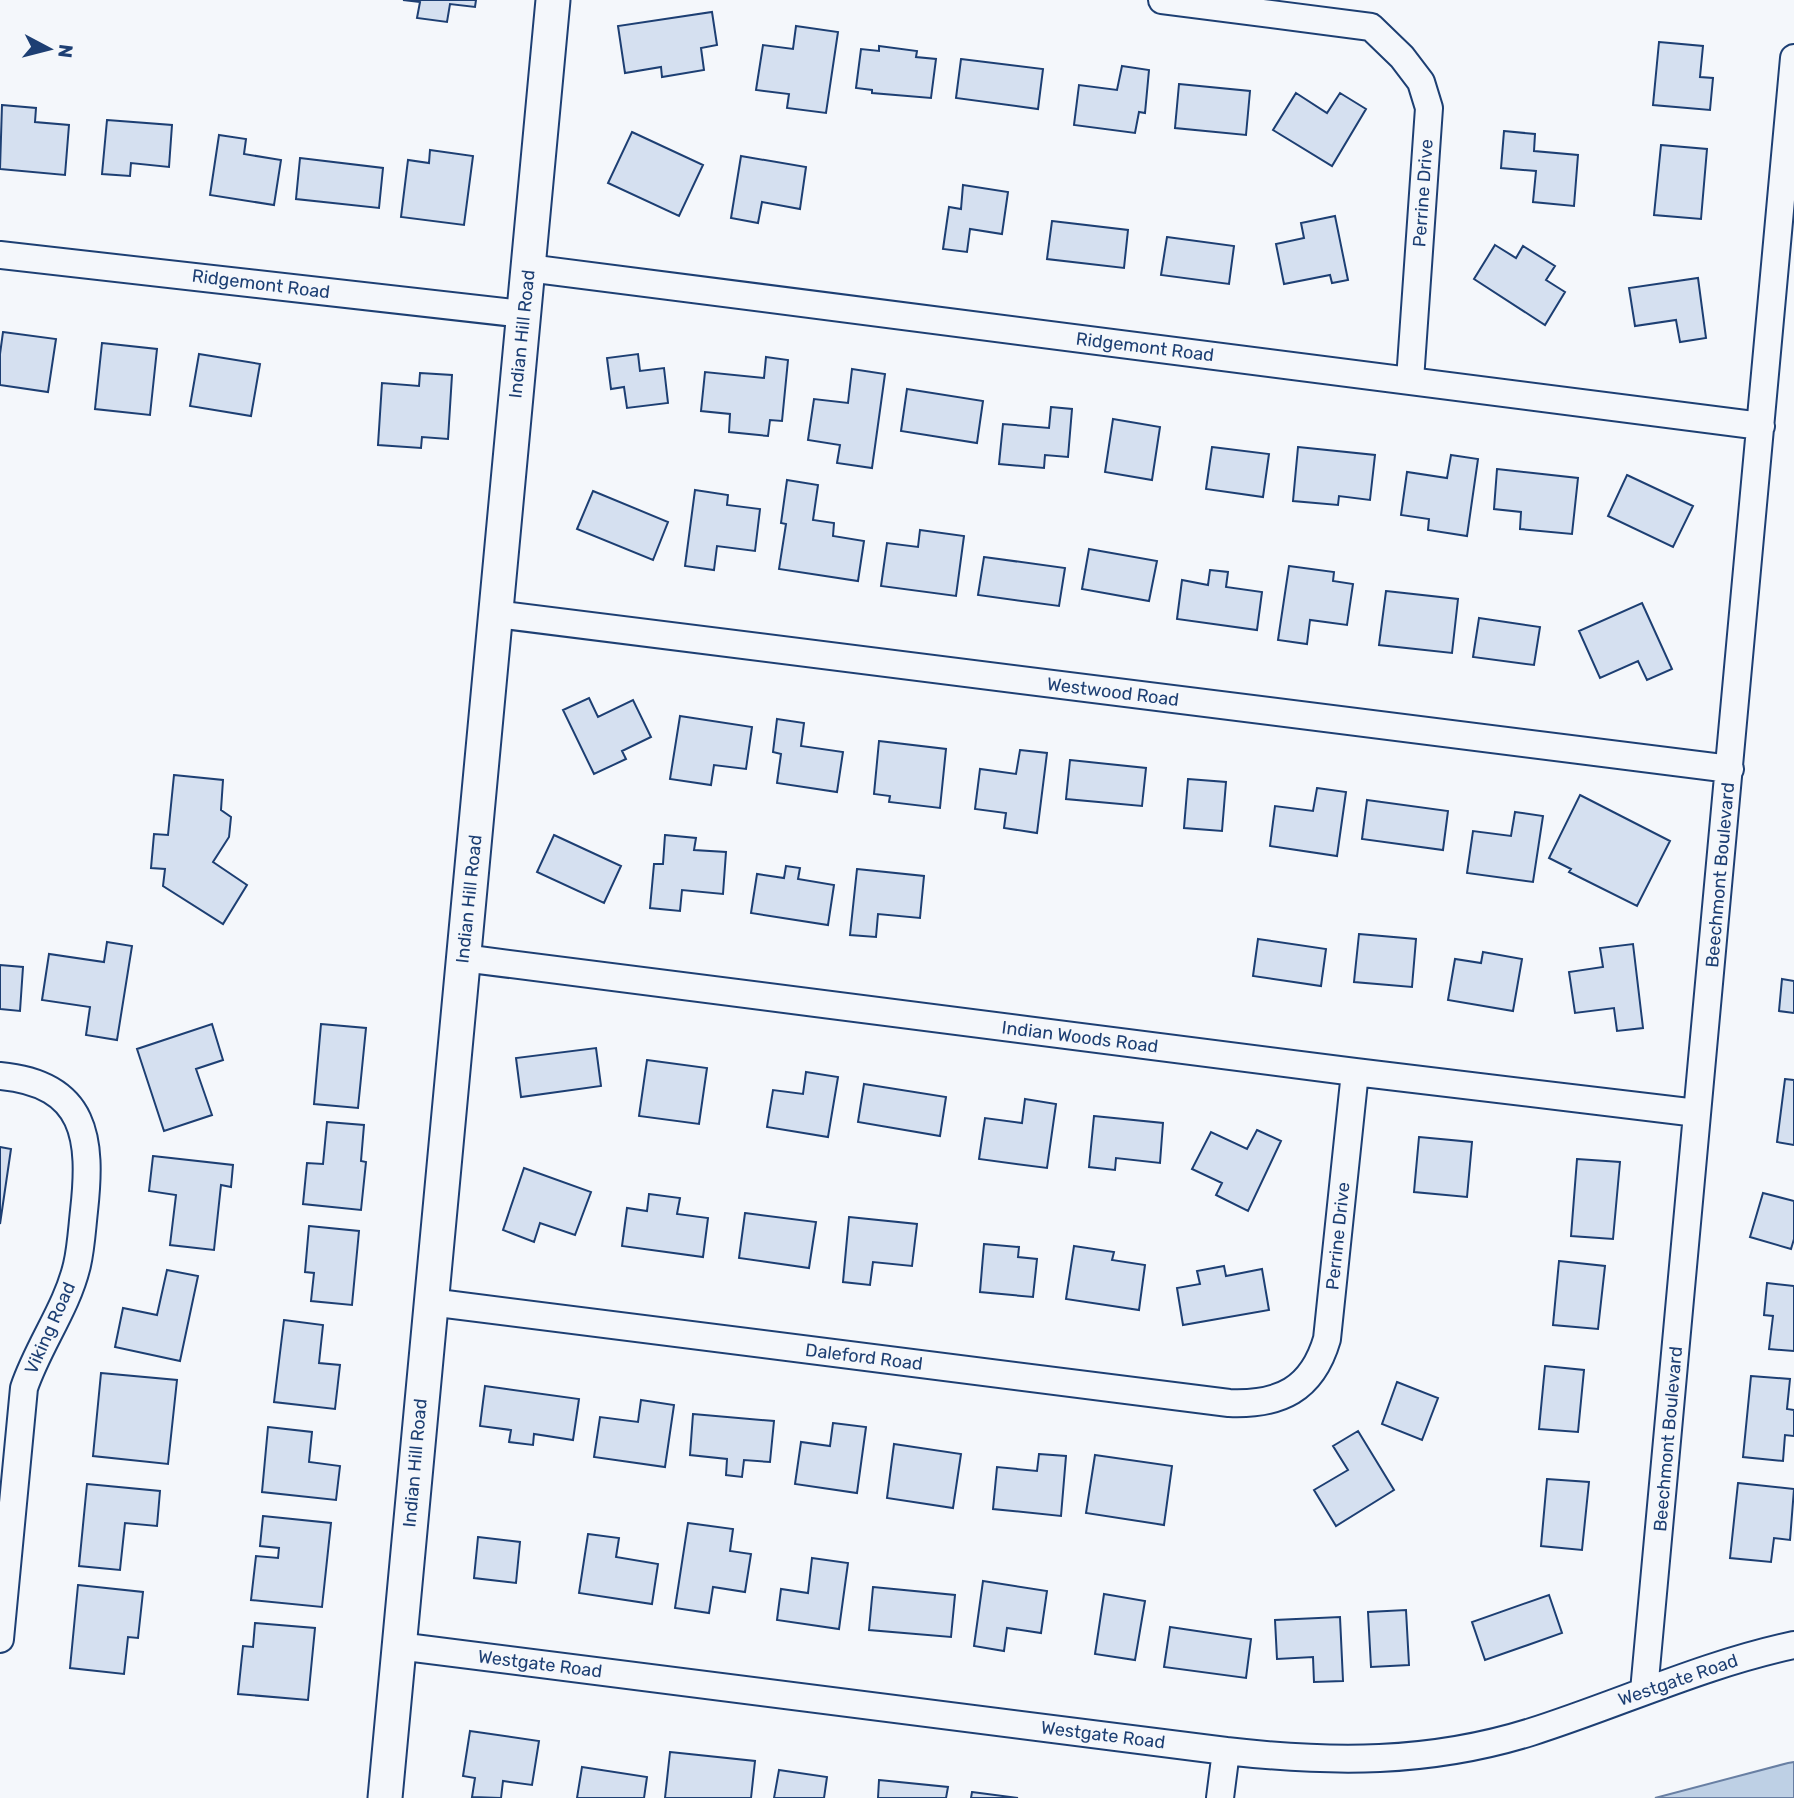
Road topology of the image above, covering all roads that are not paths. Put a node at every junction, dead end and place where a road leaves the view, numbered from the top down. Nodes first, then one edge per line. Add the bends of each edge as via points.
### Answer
1 (553, 0) edge
2 (1161, 0) edge
3 (1794, 67) edge
4 (0, 255) edge
5 (528, 268) junction
6 (523, 314) junction
7 (1409, 380) junction
8 (1761, 425) junction
9 (496, 614) junction
10 (1730, 769) junction
11 (463, 958) junction
12 (1355, 1072) junction
13 (0, 1076) edge
14 (1698, 1113) junction
15 (430, 1302) junction
16 (1295, 1390) joint
17 (0, 1639) edge
18 (1794, 1645) edge
19 (398, 1646) junction
20 (1644, 1691) junction
21 (1226, 1751) junction
22 (385, 1798) edge
23 (1220, 1798) edge

1 - 5 street, Indian Hill Road
2 - 7 street, Perrine Drive via 1371,27 1421,82 1429,108
3 - 8 street, Beechmont Boulevard
4 - 6 street, Ridgemont Road
5 - 6 street, Indian Hill Road
5 - 7 street, Ridgemont Road
6 - 9 street, Indian Hill Road
7 - 8 street, Ridgemont Road
8 - 10 street, Beechmont Boulevard
9 - 10 street, Westwood Road
9 - 11 street, Indian Hill Road
10 - 14 street, Beechmont Boulevard
11 - 12 street, Indian Woods Road
11 - 15 street, Indian Hill Road
12 - 14 street, Indian Woods Road
12 - 16 street, Perrine Drive via 1327,1339 1316,1367
13 - 17 street, Viking Road via 34,1082 57,1093 85,1136 88,1155 78,1265 24,1388
14 - 20 street, Beechmont Boulevard
15 - 16 street, Daleford Road via 1229,1403 1270,1401
15 - 19 street, Indian Hill Road
18 - 20 street, Westgate Road
19 - 21 street, Westgate Road
19 - 22 street, Indian Hill Road
20 - 21 street, Westgate Road via 1530,1732 1428,1755 1324,1760
21 - 23 street

